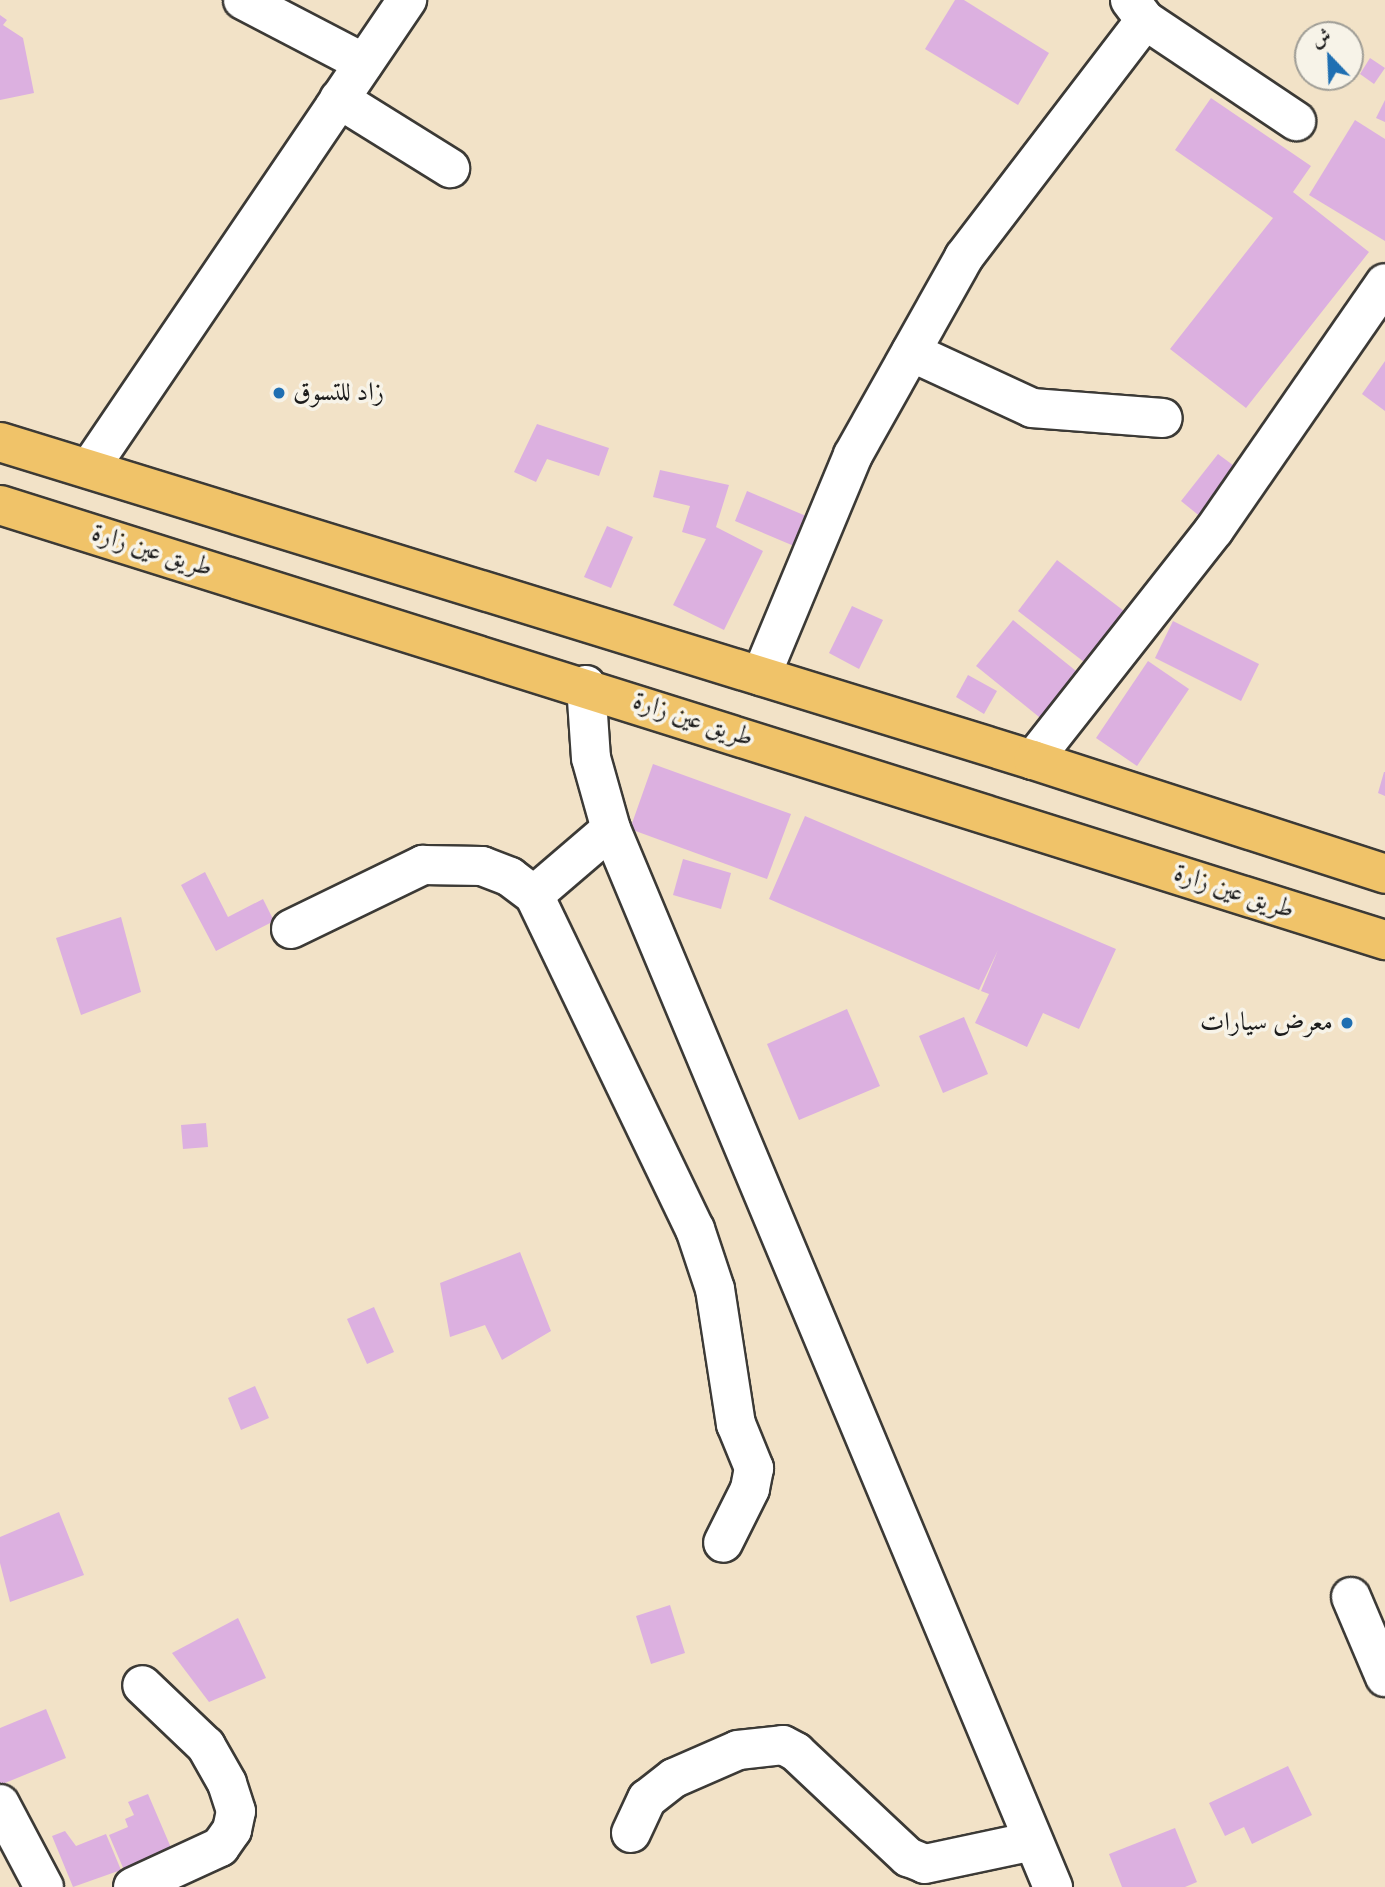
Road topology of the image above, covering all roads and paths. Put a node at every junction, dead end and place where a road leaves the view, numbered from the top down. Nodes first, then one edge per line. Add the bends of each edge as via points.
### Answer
1 (243, 0) edge
2 (407, 0) edge
3 (1137, 10) edge
4 (364, 63) junction
5 (339, 99) junction
6 (1296, 121) dead end
7 (450, 168) dead end
8 (1385, 283) edge
9 (911, 352) junction
10 (1163, 418) dead end
11 (0, 442) edge
12 (89, 469) junction
13 (0, 505) edge
14 (761, 676) junction
15 (586, 685) junction
16 (1033, 760) junction
17 (611, 829) junction
18 (1385, 874) edge
19 (534, 895) junction
20 (291, 929) dead end
21 (1385, 940) edge
22 (723, 1543) dead end
23 (1351, 1597) dead end
24 (1385, 1677) edge
25 (142, 1685) dead end
26 (0, 1804) edge
27 (631, 1833) dead end
28 (1033, 1841) junction
29 (44, 1887) edge
30 (133, 1887) edge
31 (1053, 1887) edge

1 - 4 street
2 - 4 street
3 - 6 street
3 - 9 street via 964,257
4 - 5 street
5 - 7 street
5 - 12 street
8 - 16 street via 1214,530
9 - 10 street via 1032,408
9 - 14 street via 853,455
11 - 12 main road
12 - 14 main road
13 - 15 main road, طريق عين زارة
14 - 16 main road
15 - 17 street via 591,758
15 - 21 main road, طريق عين زارة
16 - 18 main road
17 - 19 street
17 - 28 street
19 - 20 street via 510,877 482,866 423,864
19 - 22 street via 695,1229 715,1289 736,1424 754,1468 750,1489
23 - 24 street
25 - 30 street via 206,1746 227,1783 236,1811 232,1830 220,1847
26 - 29 street
27 - 28 street via 647,1799 674,1778 738,1750 783,1745 908,1857 925,1864
28 - 31 street

